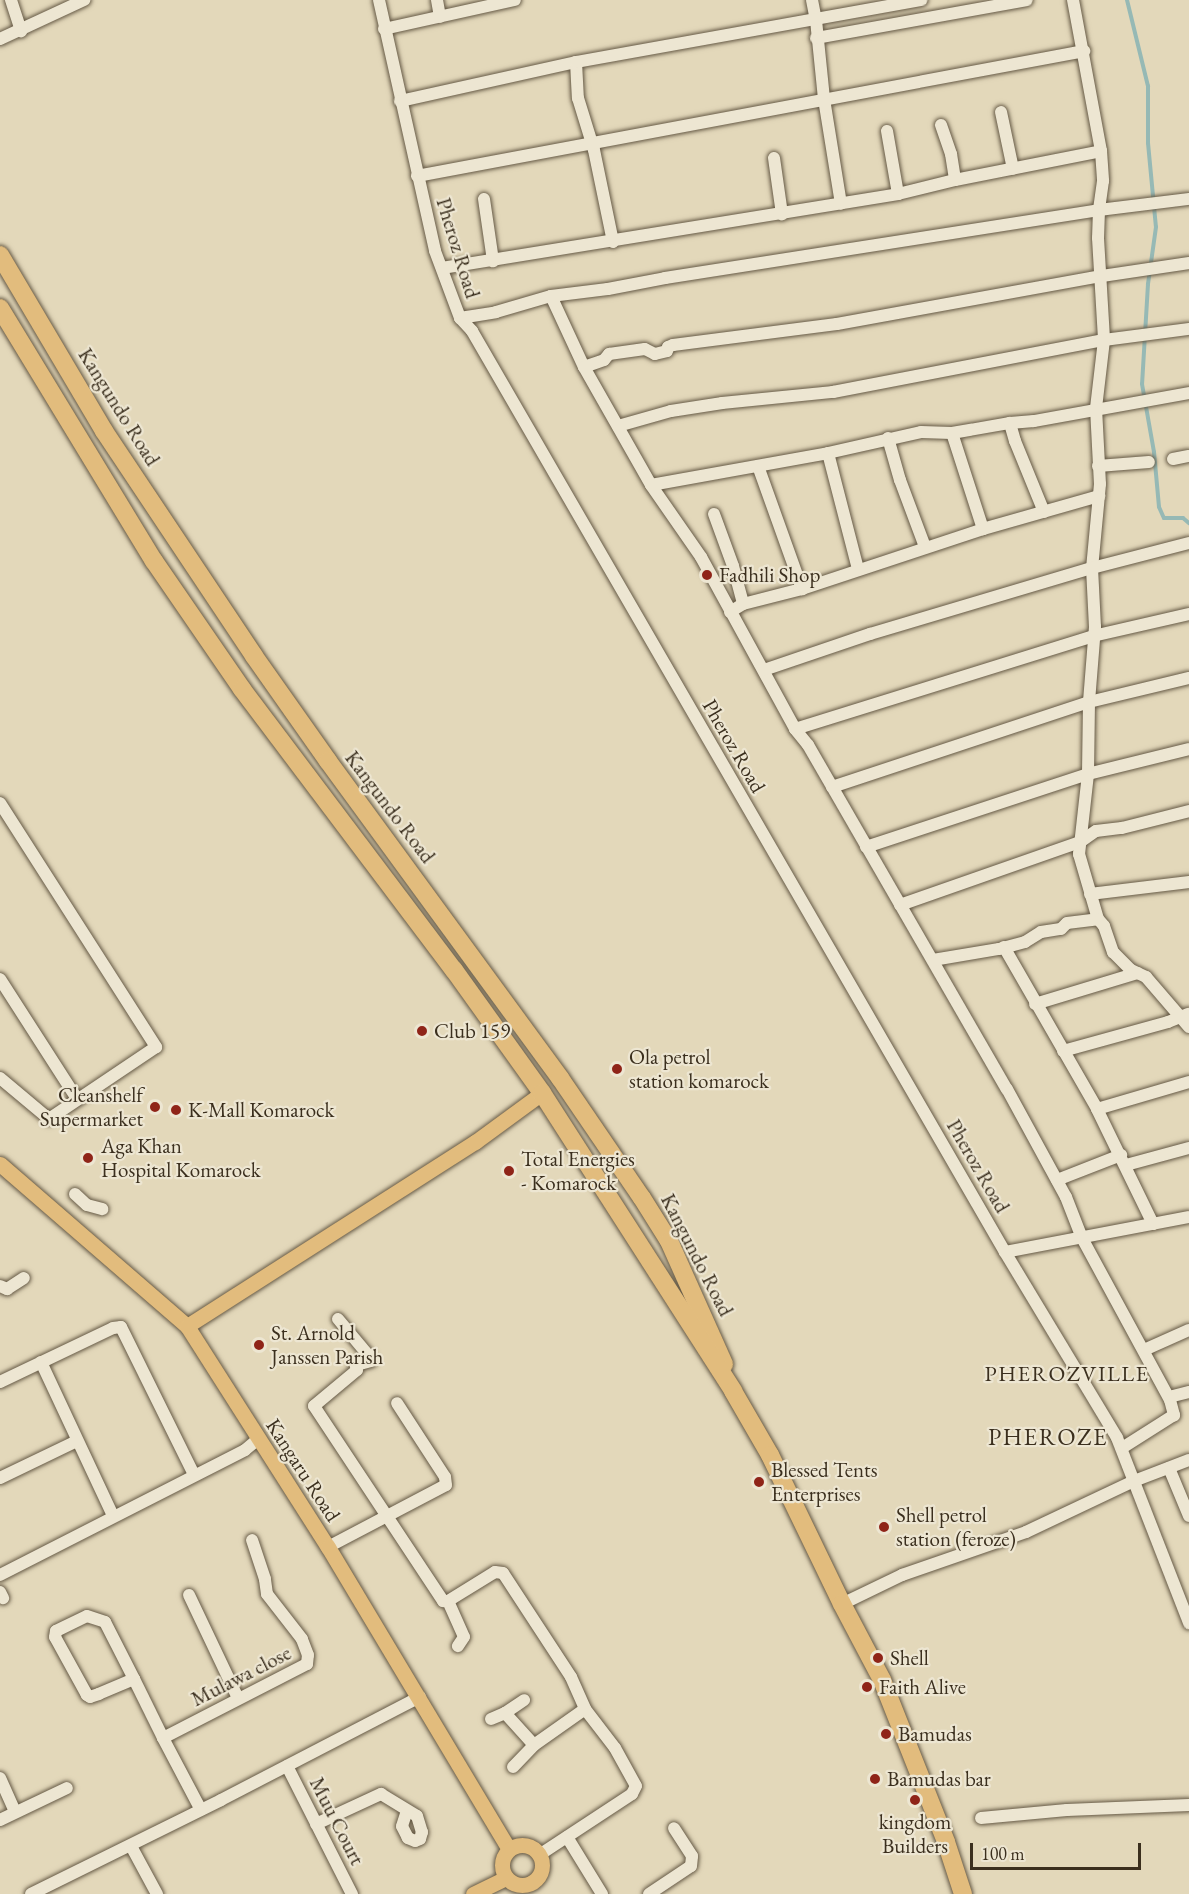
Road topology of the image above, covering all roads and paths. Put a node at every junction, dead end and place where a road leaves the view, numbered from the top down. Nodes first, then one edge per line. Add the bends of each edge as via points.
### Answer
1 (11, 0) edge
2 (84, 0) edge
3 (379, 0) edge
4 (437, 0) edge
5 (508, 0) edge
6 (812, 0) edge
7 (921, 0) edge
8 (1027, 0) edge
9 (1074, 0) edge
10 (440, 17) junction
11 (816, 20) junction
12 (384, 29) junction
13 (21, 31) junction
14 (816, 38) junction
15 (0, 39) edge
16 (1084, 51) junction
17 (576, 63) junction
18 (824, 99) junction
19 (399, 101) junction
20 (1001, 112) dead end
21 (941, 125) dead end
22 (887, 131) dead end
23 (592, 144) junction
24 (1101, 151) junction
25 (774, 158) dead end
26 (1013, 169) junction
27 (417, 176) junction
28 (955, 180) junction
29 (898, 195) junction
30 (484, 199) dead end
31 (1189, 199) edge
32 (841, 204) junction
33 (1099, 210) junction
34 (782, 214) junction
35 (613, 242) junction
36 (0, 255) edge
37 (493, 261) junction
38 (1189, 264) edge
39 (442, 268) junction
40 (1102, 276) junction
41 (551, 296) junction
42 (0, 308) edge
43 (460, 318) junction
44 (1189, 329) edge
45 (1104, 340) junction
46 (584, 367) junction
47 (1189, 393) edge
48 (1096, 408) junction
49 (1010, 423) junction
50 (618, 426) junction
51 (952, 433) junction
52 (888, 438) junction
53 (828, 453) junction
54 (1189, 456) edge
55 (1173, 459) dead end
56 (1149, 462) dead end
57 (758, 466) junction
58 (1098, 466) junction
59 (651, 485) junction
60 (1099, 496) junction
61 (1044, 512) junction
62 (714, 514) dead end
63 (983, 529) junction
64 (1189, 543) edge
65 (924, 547) junction
66 (1092, 568) junction
67 (858, 569) junction
68 (802, 589) junction
69 (743, 604) junction
70 (730, 612) junction
71 (1189, 614) edge
72 (1093, 636) junction
73 (765, 670) junction
74 (1189, 678) edge
75 (1089, 702) junction
76 (795, 729) junction
77 (1189, 749) edge
78 (1088, 774) junction
79 (832, 787) junction
80 (0, 803) edge
81 (1189, 811) edge
82 (1080, 842) junction
83 (866, 847) junction
84 (1189, 882) edge
85 (1090, 894) junction
86 (900, 905) junction
87 (1098, 919) junction
88 (1004, 947) junction
89 (933, 960) junction
90 (1137, 973) junction
91 (0, 980) edge
92 (1035, 1004) junction
93 (1187, 1019) edge
94 (1063, 1051) junction
95 (0, 1078) edge
96 (1189, 1082) edge
97 (542, 1093) junction
98 (77, 1099) junction
99 (1097, 1109) junction
100 (1189, 1148) edge
101 (1123, 1160) junction
102 (0, 1164) edge
103 (1057, 1180) junction
104 (75, 1194) dead end
105 (102, 1209) dead end
106 (1189, 1217) edge
107 (1153, 1224) junction
108 (1082, 1238) junction
109 (1005, 1252) junction
110 (24, 1278) dead end
111 (0, 1286) edge
112 (338, 1319) dead end
113 (187, 1326) junction
114 (1189, 1330) edge
115 (1144, 1350) junction
116 (41, 1362) junction
117 (0, 1382) edge
118 (733, 1391) junction
119 (1189, 1392) edge
120 (1168, 1397) junction
121 (397, 1403) dead end
122 (258, 1439) junction
123 (77, 1441) junction
124 (1122, 1448) junction
125 (1189, 1460) edge
126 (1169, 1468) junction
127 (194, 1475) junction
128 (0, 1479) edge
129 (1134, 1481) junction
130 (387, 1514) junction
131 (113, 1516) junction
132 (1189, 1516) edge
133 (252, 1540) dead end
134 (328, 1547) junction
135 (0, 1575) edge
136 (189, 1595) dead end
137 (448, 1601) junction
138 (842, 1604) junction
139 (1189, 1623) edge
140 (458, 1646) dead end
141 (134, 1679) junction
142 (420, 1697) junction
143 (238, 1698) junction
144 (524, 1700) dead end
145 (585, 1709) junction
146 (505, 1713) junction
147 (491, 1719) dead end
148 (163, 1738) junction
149 (534, 1745) junction
150 (287, 1766) junction
151 (513, 1767) dead end
152 (0, 1778) edge
153 (67, 1788) dead end
154 (1189, 1805) edge
155 (201, 1810) junction
156 (407, 1811) dead end
157 (15, 1812) junction
158 (981, 1818) dead end
159 (0, 1820) edge
160 (316, 1824) junction
161 (674, 1828) dead end
162 (567, 1837) junction
163 (131, 1846) junction
164 (509, 1849) junction
165 (539, 1856) junction
166 (506, 1878) junction
167 (534, 1888) edge
168 (352, 1893) edge
169 (31, 1894) edge
170 (157, 1894) edge
171 (473, 1894) edge
172 (602, 1894) edge
173 (649, 1894) edge
174 (963, 1894) edge

1 - 13 street
2 - 13 street
3 - 12 street, Pheroz Road
4 - 10 street
5 - 10 street
6 - 11 street
7 - 11 street
8 - 14 street
9 - 16 street
10 - 12 street
11 - 14 street
11 - 17 street
12 - 19 street, Pheroz Road
13 - 15 street
14 - 18 street
16 - 18 street
16 - 24 street
17 - 19 street
17 - 23 street via 578,98
18 - 23 street
18 - 32 street
19 - 27 street, Pheroz Road
20 - 26 street
21 - 28 street
22 - 29 street
23 - 27 street
23 - 35 street
24 - 26 street
24 - 33 street via 1103,181
25 - 34 street
26 - 28 street
27 - 39 street, Pheroz Road
28 - 29 street
29 - 32 street
30 - 37 street
31 - 33 street
32 - 34 street
33 - 40 street
33 - 41 street
34 - 35 street
35 - 37 street
36 - 118 highway, Kangundo Road via 104,431 254,656 566,1087 669,1241 720,1351
37 - 39 street
38 - 40 street
39 - 43 street, Pheroz Road
40 - 45 street
40 - 46 street via 837,324 673,345 655,354 645,349 609,354 604,360
41 - 43 street
41 - 46 street
42 - 97 highway, Kangundo Road via 154,561 242,689
43 - 109 street, Pheroz Road via 472,330
44 - 45 street
45 - 48 street
45 - 50 street via 833,392 671,411
46 - 50 street
47 - 48 street
48 - 49 street
48 - 58 street
49 - 51 street
49 - 61 street
50 - 59 street
51 - 52 street via 921,432
51 - 63 street
52 - 53 street
52 - 65 street
53 - 57 street
53 - 67 street
54 - 55 street
56 - 58 street
57 - 59 street
57 - 68 street
58 - 60 street
59 - 70 street via 701,557
60 - 61 street
60 - 66 street
61 - 63 street
62 - 69 street
63 - 65 street
64 - 66 street
65 - 67 street
66 - 72 street
66 - 73 street via 870,634
67 - 68 street
68 - 69 street
69 - 70 street
70 - 73 street
71 - 72 street
72 - 75 street
72 - 76 street
73 - 76 street
74 - 75 street
75 - 78 street
75 - 79 street
76 - 79 street
77 - 78 street
78 - 82 street
78 - 83 street
79 - 83 street
80 - 98 street via 156,1045
81 - 82 street via 1096,831
82 - 85 street via 1079,854
82 - 86 street
83 - 86 street
84 - 85 street
85 - 87 street
86 - 89 street
87 - 88 street via 1067,923 1060,929
87 - 90 street via 1113,952
88 - 89 street
88 - 92 street
89 - 103 street
90 - 92 street
90 - 93 street via 1146,977
91 - 98 street
92 - 94 street
93 - 94 street
94 - 99 street
95 - 98 street via 47,1119
96 - 99 street
97 - 113 main road via 475,1142
97 - 118 highway, Kangundo Road
99 - 101 street
100 - 101 street
101 - 103 street
101 - 107 street
102 - 113 main road, Kangaru Road
103 - 108 street
104 - 105 street via 87,1205
106 - 107 street
107 - 108 street
108 - 109 street
108 - 115 street
109 - 124 street, Pheroz Road
110 - 111 street via 7,1289
112 - 130 street via 371,1361 356,1365 357,1370 314,1406
113 - 122 main road, Kangaru Road
114 - 115 street
115 - 120 street
116 - 117 street
116 - 123 street
116 - 127 street via 121,1327
118 - 138 highway, Kangundo Road via 770,1455
119 - 120 street
120 - 124 street via 1174,1415
121 - 130 street via 445,1477 446,1485
122 - 127 street via 245,1450
122 - 134 main road, Kangaru Road
123 - 128 street
123 - 131 street
124 - 129 street, Pheroz Road
125 - 126 street
126 - 129 street
126 - 132 street
127 - 131 street
129 - 138 street via 1026,1532 902,1575
129 - 139 street, Pheroz Road
130 - 134 street
130 - 137 street via 442,1599
131 - 135 street
133 - 143 street, Mulawa close via 267,1594 302,1639 309,1658 307,1664
134 - 142 main road, Kangaru Road
136 - 143 street
137 - 140 street via 464,1637
137 - 145 street via 495,1572 502,1572 571,1677
138 - 174 highway, Kangundo Road via 882,1680
141 - 141 street via 105,1622 87,1616 56,1631 55,1637 90,1697
141 - 148 street
142 - 150 street
142 - 164 main road, Kangaru Road
143 - 148 street, Mulawa close
144 - 146 street
145 - 149 street
145 - 162 street via 615,1748 636,1786 632,1794
146 - 147 street
146 - 149 street
148 - 155 street
149 - 151 street
150 - 155 street
150 - 160 street, Muu Court
152 - 157 street
153 - 157 street
154 - 158 street
155 - 163 street
156 - 160 street via 381,1794
157 - 159 street
160 - 168 street, Muu Court
161 - 173 street via 692,1856 691,1866
162 - 165 street
162 - 172 street
163 - 169 street
163 - 170 street
164 - 165 main road via 522,1845
164 - 166 main road via 502,1860
165 - 167 main road via 541,1868
166 - 167 main road
166 - 171 main road

